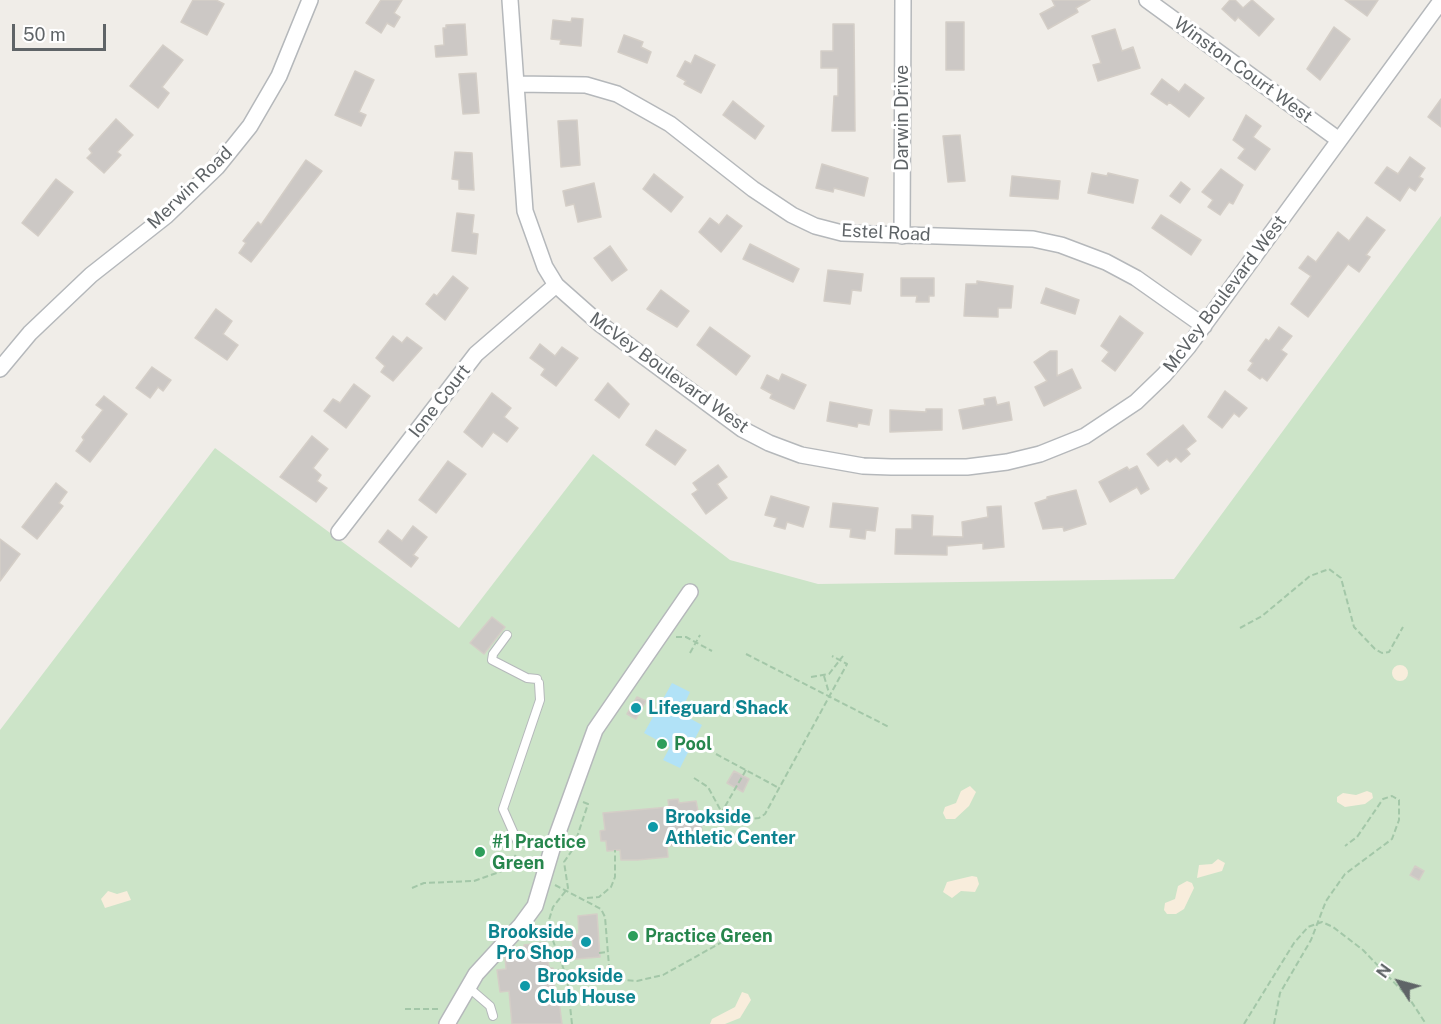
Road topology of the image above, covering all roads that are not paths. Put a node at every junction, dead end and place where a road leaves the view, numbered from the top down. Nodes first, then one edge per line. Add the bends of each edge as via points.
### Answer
1 (310, 0) edge
2 (510, 0) edge
3 (903, 0) edge
4 (1147, 0) edge
5 (1441, 1) edge
6 (516, 84) junction
7 (1339, 140) junction
8 (902, 236) junction
9 (556, 285) junction
10 (1204, 326) junction
11 (0, 369) edge
12 (339, 532) dead end
13 (690, 592) dead end
14 (507, 635) dead end
15 (518, 843) road end
16 (467, 986) junction
17 (493, 1016) dead end
18 (449, 1018) edge

1 - 11 street, Merwin Road via 273,86 250,126 217,167 166,216 91,275 30,333
2 - 6 street, McVey Boulevard West
3 - 8 street, Darwin Drive
4 - 7 street, Winston Court West
5 - 7 street, McVey Boulevard West
6 - 8 street, Estel Road via 586,85 617,94 670,124 753,189 815,226
6 - 9 street, McVey Boulevard West via 525,211 545,267
7 - 10 street, McVey Boulevard West
8 - 10 street, Estel Road via 1033,239 1061,246 1136,278
9 - 10 street, McVey Boulevard West via 600,324 742,429 801,455 863,466 967,467 1007,462 1062,447 1136,402
9 - 12 street, Ione Court via 476,354
13 - 16 street via 598,724 537,901 523,923
14 - 15 lane via 492,660 538,681 540,700 503,808
16 - 17 lane via 488,1004
16 - 18 street

